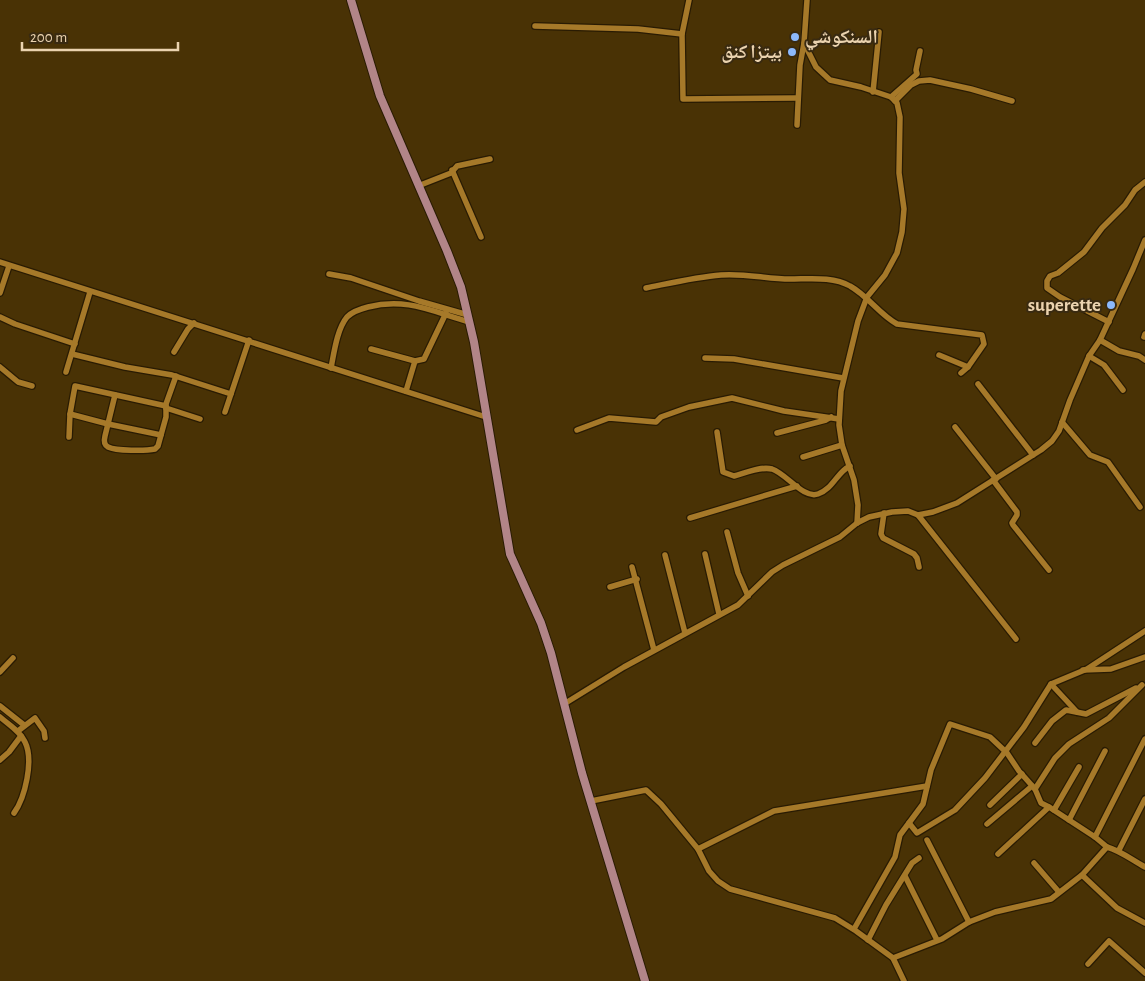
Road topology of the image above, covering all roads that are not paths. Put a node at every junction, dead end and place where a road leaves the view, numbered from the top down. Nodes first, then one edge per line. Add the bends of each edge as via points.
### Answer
1 (351, 0) edge
2 (689, 0) edge
3 (807, 0) edge
4 (535, 26) dead end
5 (879, 32) dead end
6 (682, 34) junction
7 (804, 43) junction
8 (920, 52) dead end
9 (873, 92) junction
10 (797, 98) junction
11 (892, 99) junction
12 (1012, 101) dead end
13 (797, 125) dead end
14 (490, 160) dead end
15 (452, 170) junction
16 (1145, 182) edge
17 (418, 186) junction
18 (480, 238) dead end
19 (1145, 240) edge
20 (1142, 253) edge
21 (0, 262) edge
22 (9, 266) junction
23 (329, 274) dead end
24 (646, 288) dead end
25 (90, 292) junction
26 (0, 293) edge
27 (867, 298) junction
28 (449, 309) junction
29 (444, 315) junction
30 (0, 317) edge
31 (469, 318) junction
32 (1109, 322) junction
33 (194, 323) junction
34 (249, 340) junction
35 (1100, 340) junction
36 (75, 344) junction
37 (372, 349) dead end
38 (174, 352) dead end
39 (72, 354) junction
40 (939, 355) dead end
41 (1089, 356) junction
42 (705, 358) dead end
43 (1145, 360) edge
44 (414, 361) junction
45 (0, 367) edge
46 (968, 367) junction
47 (331, 368) junction
48 (66, 372) dead end
49 (961, 373) dead end
50 (176, 376) junction
51 (843, 378) junction
52 (978, 384) dead end
53 (32, 386) dead end
54 (1123, 390) dead end
55 (406, 391) junction
56 (230, 394) junction
57 (115, 395) junction
58 (166, 407) junction
59 (225, 412) dead end
60 (70, 414) junction
61 (486, 417) junction
62 (832, 417) junction
63 (200, 419) dead end
64 (839, 419) junction
65 (1062, 422) junction
66 (108, 424) junction
67 (955, 427) dead end
68 (577, 430) dead end
69 (717, 432) dead end
70 (777, 433) dead end
71 (161, 435) junction
72 (69, 437) dead end
73 (842, 445) junction
74 (1034, 455) junction
75 (803, 457) dead end
76 (850, 466) junction
77 (995, 480) junction
78 (797, 486) junction
79 (1140, 507) dead end
80 (884, 513) junction
81 (918, 514) junction
82 (690, 518) dead end
83 (857, 523) junction
84 (727, 532) dead end
85 (705, 554) dead end
86 (665, 555) dead end
87 (632, 567) dead end
88 (919, 567) dead end
89 (1049, 570) dead end
90 (636, 579) junction
91 (610, 587) dead end
92 (748, 596) junction
93 (719, 614) junction
94 (1145, 631) edge
95 (685, 633) junction
96 (1016, 639) dead end
97 (654, 650) junction
98 (1145, 657) edge
99 (13, 658) dead end
100 (1083, 670) junction
101 (0, 672) edge
102 (1051, 684) junction
103 (1143, 685) edge
104 (564, 704) junction
105 (0, 706) edge
106 (1077, 712) junction
107 (0, 717) edge
108 (24, 725) junction
109 (20, 734) junction
110 (45, 738) dead end
111 (1145, 739) edge
112 (1035, 743) dead end
113 (1104, 751) dead end
114 (1005, 752) junction
115 (0, 760) edge
116 (1079, 767) dead end
117 (1022, 774) junction
118 (927, 786) junction
119 (1034, 788) junction
120 (1145, 799) edge
121 (591, 801) junction
122 (990, 805) dead end
123 (1052, 809) junction
124 (14, 813) dead end
125 (1069, 820) junction
126 (909, 823) junction
127 (987, 824) dead end
128 (1095, 837) junction
129 (927, 840) dead end
130 (1108, 847) junction
131 (698, 849) junction
132 (1119, 850) junction
133 (998, 854) dead end
134 (919, 858) dead end
135 (1034, 864) dead end
136 (1145, 867) edge
137 (1082, 875) junction
138 (905, 876) junction
139 (1059, 892) junction
140 (969, 922) junction
141 (1145, 923) edge
142 (854, 929) junction
143 (868, 940) junction
144 (938, 940) junction
145 (893, 958) junction
146 (1088, 964) dead end
147 (1145, 973) edge
148 (645, 981) edge
149 (904, 981) edge

1 - 17 main road via 380,96
2 - 6 street
3 - 7 street
4 - 6 street via 638,29
5 - 9 street
6 - 10 street via 683,99
7 - 9 street via 825,77
7 - 10 street
8 - 11 street via 917,74
9 - 11 street
10 - 13 street
11 - 12 street via 911,85 926,80
11 - 27 street via 900,116 902,232 885,275
14 - 15 street via 457,166
15 - 17 street
15 - 18 street
16 - 32 street via 1084,252 1050,276 1047,282 1047,288 1060,297
17 - 31 main road via 461,287
19 - 20 street
20 - 32 street
21 - 22 street
22 - 25 street
22 - 26 street
23 - 28 street
24 - 27 street via 721,275 740,275 839,281
25 - 33 street
25 - 36 street
27 - 46 street via 897,324 982,335 984,344
27 - 51 street
28 - 29 street
28 - 31 street
29 - 31 street
29 - 44 street via 424,359
29 - 47 street via 395,302 353,311 340,330
30 - 36 street
31 - 61 main road
32 - 35 street
33 - 34 street
33 - 38 street
34 - 47 street
34 - 56 street
35 - 41 street
35 - 43 street
36 - 39 street
37 - 44 street
39 - 48 street
39 - 50 street
40 - 46 street
41 - 54 street via 1104,365
41 - 65 street
42 - 51 street via 734,359
44 - 55 street
45 - 53 street via 18,382
46 - 49 street
47 - 55 street
50 - 56 street
50 - 58 street
51 - 64 street
52 - 74 street
55 - 61 street
56 - 59 street
57 - 58 street
57 - 60 street via 75,386
57 - 66 street
58 - 63 street
58 - 71 street
60 - 66 street
60 - 72 street
61 - 104 main road via 510,554 540,622
62 - 64 street
62 - 68 street via 732,398 689,407 660,417 656,422 609,418
62 - 70 street
64 - 73 street
65 - 74 street via 1052,441
65 - 79 street via 1090,455 1108,462
66 - 71 street
66 - 71 street via 104,441 110,447 152,450 158,446
67 - 77 street
69 - 78 street via 723,472 734,476 771,469
73 - 75 street
73 - 76 street
74 - 77 street
76 - 78 street via 817,494 804,492
76 - 83 street via 858,505
77 - 81 street via 957,503
77 - 89 street via 1017,512 1013,525
78 - 82 street
80 - 81 street via 908,511
80 - 83 street
80 - 88 street via 883,538 914,554
81 - 96 street
83 - 92 street via 840,537 772,572
84 - 92 street
85 - 93 street
86 - 95 street
87 - 90 street
90 - 91 street
90 - 97 street
92 - 93 street
93 - 95 street
94 - 100 street
95 - 97 street
97 - 104 street
98 - 100 street via 1111,669
99 - 101 street
100 - 102 street
102 - 106 street
102 - 114 street
103 - 106 street via 1086,714
103 - 119 street via 1109,718 1069,744
104 - 121 main road
105 - 108 street
106 - 112 street via 1066,710 1052,721
107 - 109 street
108 - 109 street
108 - 110 street via 34,718
109 - 115 street
109 - 124 street via 28,749 30,764
111 - 128 street
113 - 125 street
114 - 117 street
114 - 118 street via 990,737 950,724
114 - 126 street via 955,810 917,833
116 - 123 street
117 - 119 street
117 - 122 street
118 - 126 street via 923,804
118 - 131 street via 774,812
119 - 123 street via 1040,803
119 - 127 street
120 - 132 street
121 - 131 street via 646,790
121 - 148 main road
123 - 125 street
123 - 133 street
125 - 128 street
126 - 142 street via 900,835 895,857
128 - 130 street
129 - 140 street
130 - 132 street
130 - 137 street
131 - 142 street via 709,871 730,889 835,918
132 - 136 street
134 - 138 street
135 - 139 street
137 - 139 street
137 - 141 street via 1117,908
138 - 143 street
138 - 144 street
139 - 140 street via 1051,899 995,912
140 - 144 street
142 - 143 street
143 - 145 street
144 - 145 street
145 - 149 street
146 - 147 street via 1109,941

